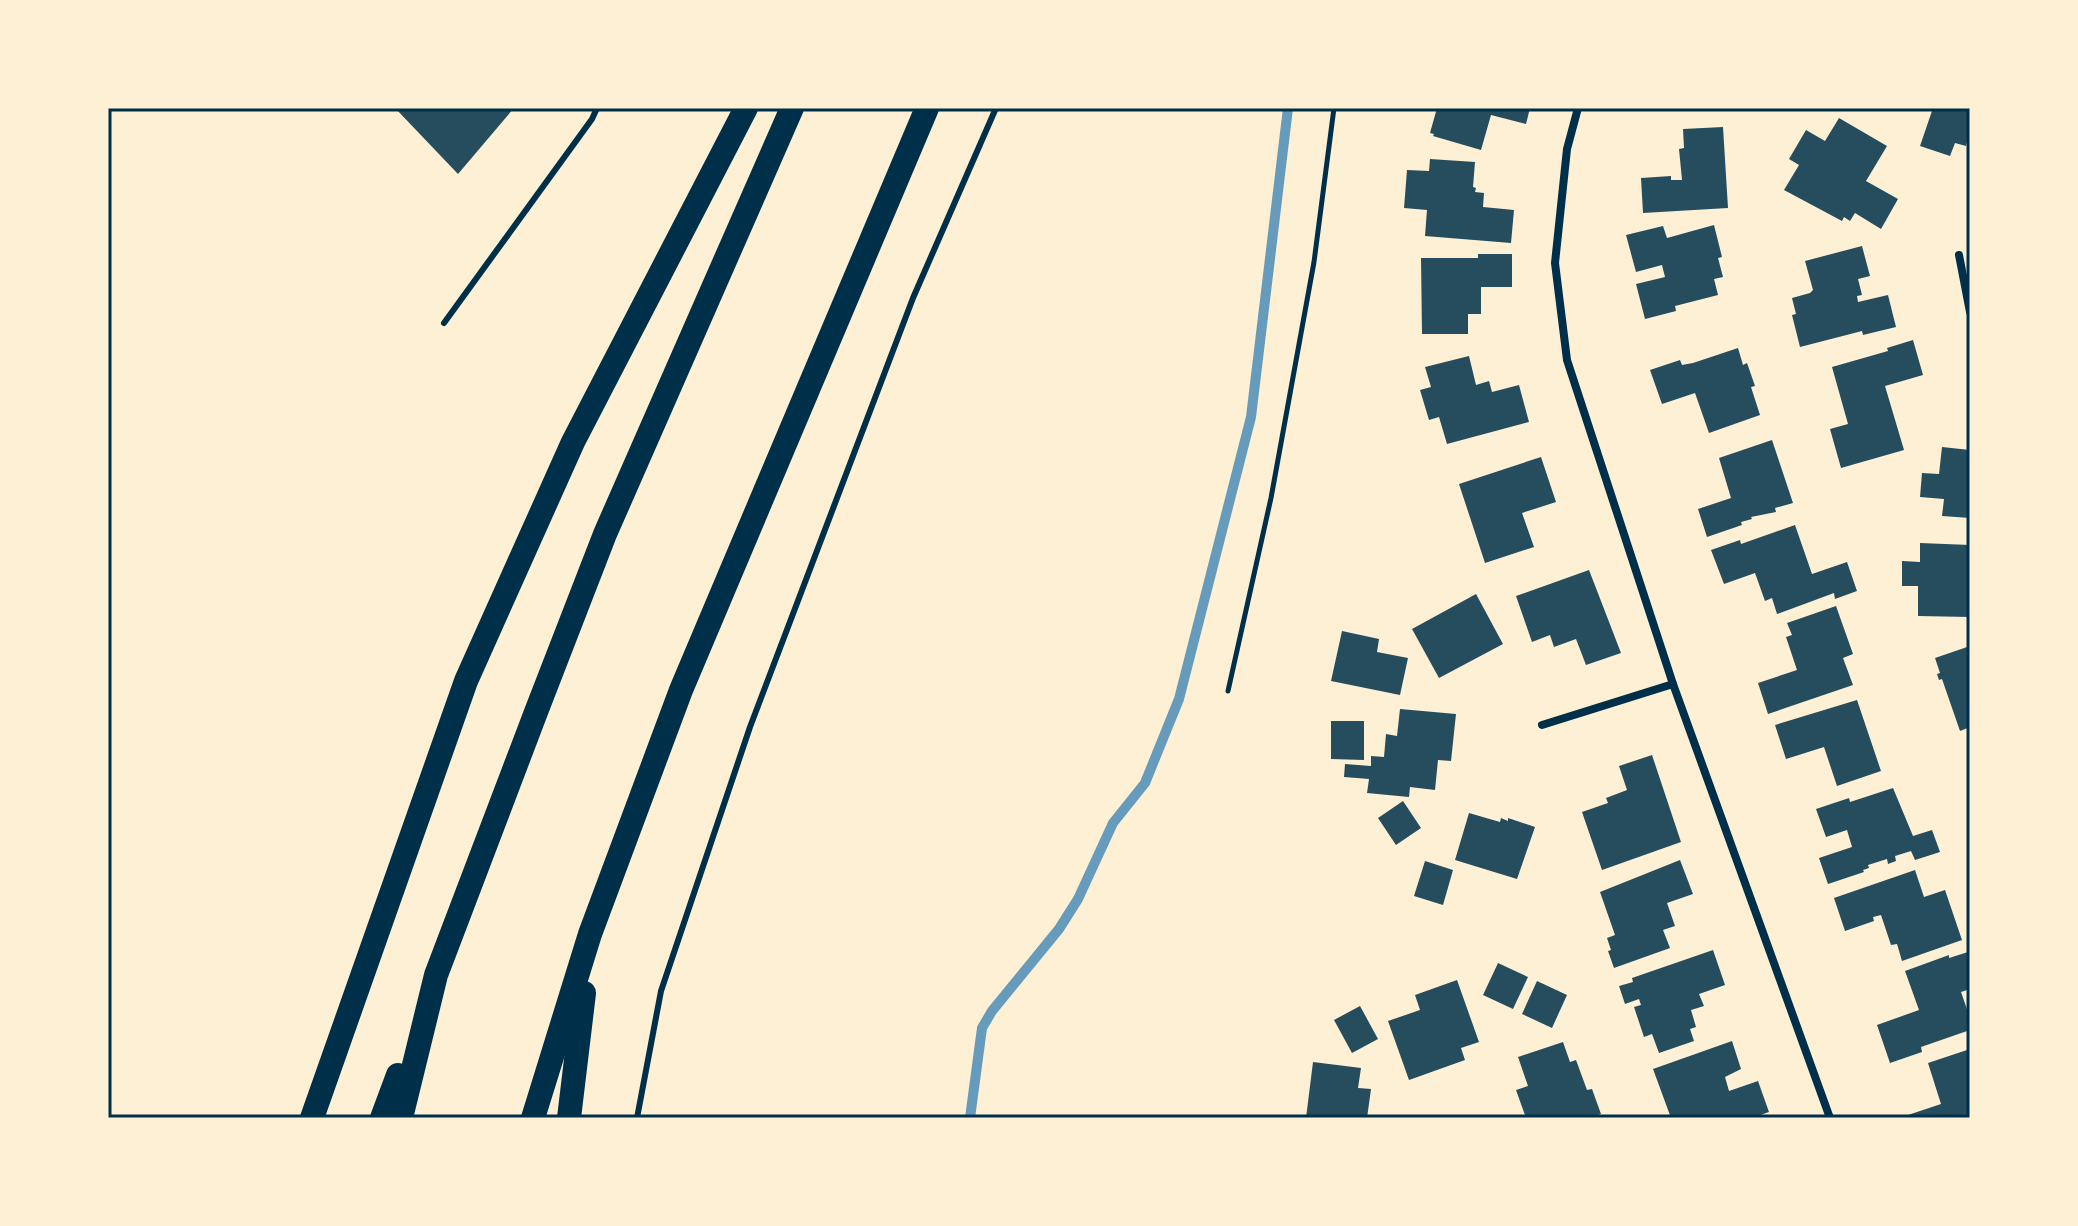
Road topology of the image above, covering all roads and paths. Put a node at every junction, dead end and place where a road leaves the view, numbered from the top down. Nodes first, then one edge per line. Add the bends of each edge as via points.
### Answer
1 (597, 108) edge
2 (746, 108) edge
3 (792, 108) edge
4 (927, 108) edge
5 (996, 108) edge
6 (1334, 108) edge
7 (1578, 108) edge
8 (1959, 255) dead end
9 (1970, 312) edge
10 (444, 323) dead end
11 (1673, 684) junction
12 (1228, 691) dead end
13 (1542, 725) dead end
14 (590, 934) junction
15 (436, 975) junction
16 (345, 1019) junction
17 (300, 1118) edge
18 (312, 1118) edge
19 (382, 1118) edge
20 (401, 1118) edge
21 (533, 1118) edge
22 (569, 1118) edge
23 (637, 1118) edge
24 (1830, 1118) edge

1 - 10 lane
2 - 16 highway via 573,442 466,681
3 - 15 highway via 605,534
4 - 14 highway via 681,690
5 - 23 lane via 913,298 750,727 661,991
6 - 12 path via 1314,262
7 - 11 street via 1567,149 1555,263 1567,360
8 - 9 street
11 - 13 street
11 - 24 street
14 - 21 highway
14 - 22 highway
15 - 19 highway
15 - 20 highway
16 - 17 highway
16 - 18 highway

